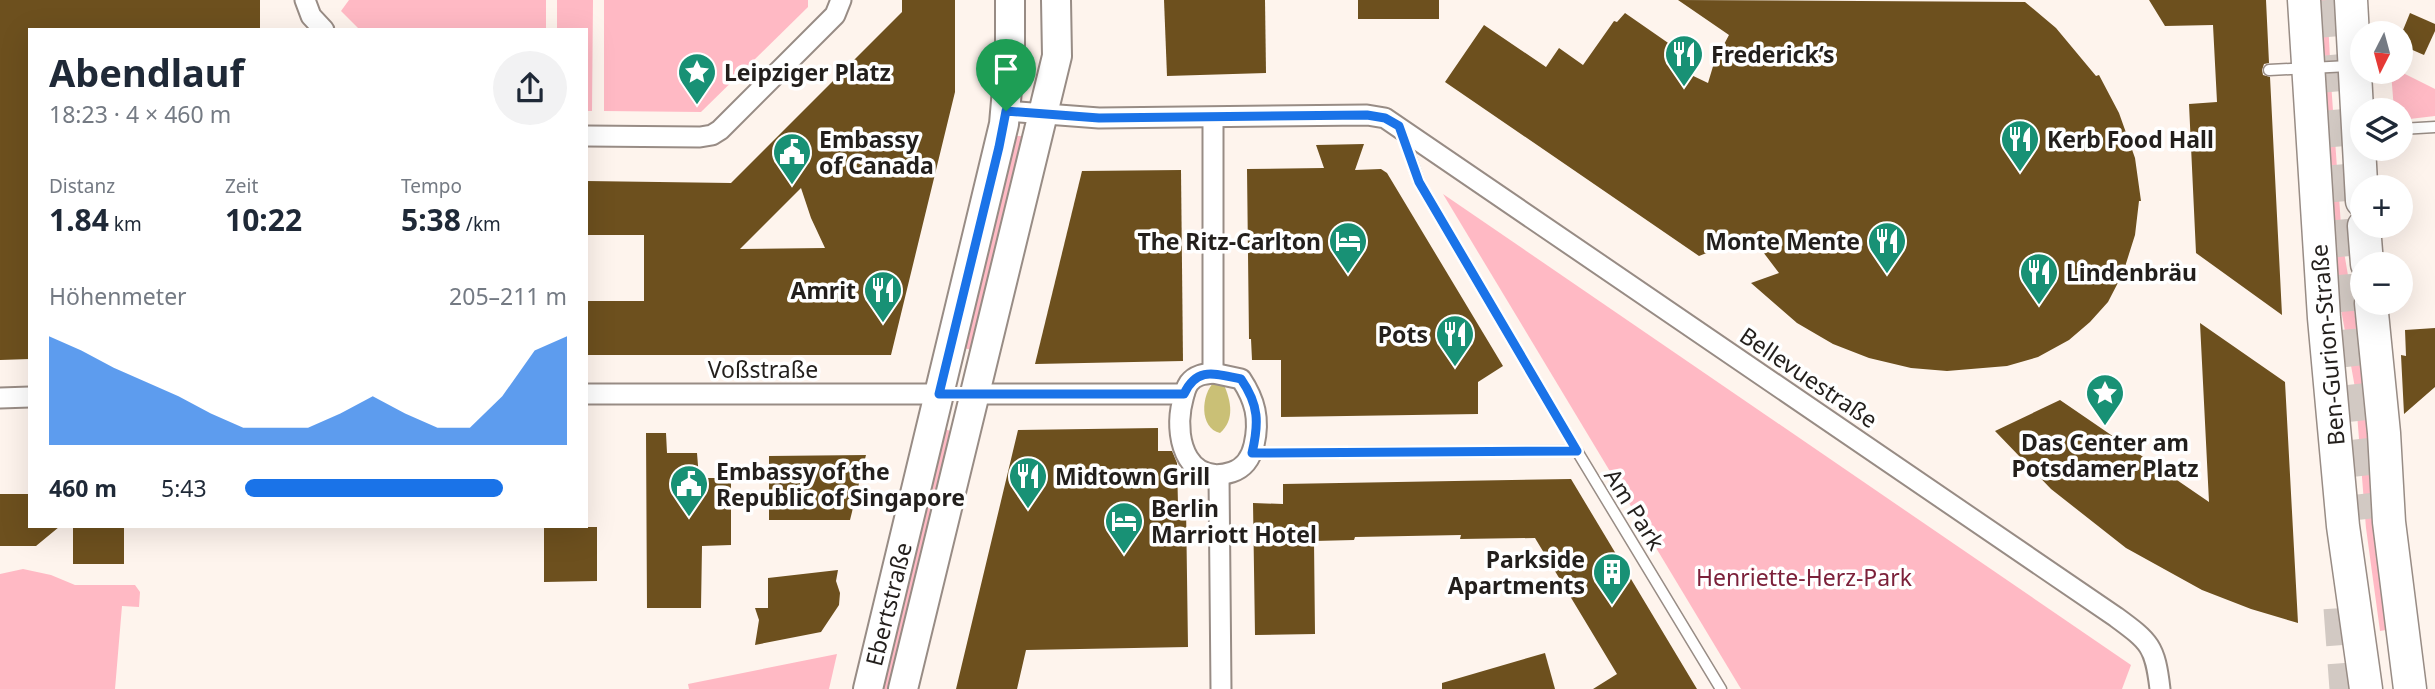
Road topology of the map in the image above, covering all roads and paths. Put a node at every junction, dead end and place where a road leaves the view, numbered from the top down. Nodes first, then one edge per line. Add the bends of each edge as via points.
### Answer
1 (305, 0) edge
2 (841, 0) edge
3 (1010, 0) edge
4 (1056, 0) edge
5 (2304, 0) edge
6 (2351, 0) edge
7 (2352, 21) edge
8 (322, 28) edge
9 (2350, 66) edge
10 (2308, 68) junction
11 (2269, 70) dead end
12 (1006, 111) junction
13 (1042, 114) junction
14 (1213, 118) junction
15 (1399, 126) junction
16 (2435, 127) edge
17 (2413, 128) edge
18 (588, 136) edge
19 (2372, 315) edge
20 (1213, 373) junction
21 (588, 394) edge
22 (939, 394) junction
23 (974, 394) junction
24 (1184, 394) junction
25 (28, 397) edge
26 (0, 398) edge
27 (1577, 451) junction
28 (1252, 453) junction
29 (1219, 476) junction
30 (867, 689) edge
31 (903, 689) edge
32 (1221, 689) edge
33 (1721, 689) edge
34 (2160, 689) edge
35 (2366, 689) edge
36 (2410, 689) edge

1 - 8 street
2 - 18 street via 835,15 712,135
3 - 12 main road, Ebertstraße
4 - 13 main road, Ebertstraße via 1057,56
5 - 10 main road, Ben-Gurion-Straße
6 - 7 main road
9 - 10 lane
10 - 11 lane
10 - 35 main road, Ben-Gurion-Straße via 2343,526
12 - 13 street, Bellevuestraße
12 - 22 main road, Ebertstraße
13 - 14 street, Bellevuestraße
13 - 23 main road, Ebertstraße
14 - 15 street, Bellevuestraße via 1367,115
14 - 20 street
15 - 27 lane, Am Park via 1419,182
15 - 34 street, Bellevuestraße via 2123,622 2151,648
16 - 17 lane
19 - 36 main road, Ben-Gurion-Straße via 2389,522
20 - 24 street via 1190,382
20 - 28 street via 1241,379 1252,396 1257,418
21 - 22 street, Voßstraße
22 - 23 main road
22 - 30 main road, Ebertstraße
23 - 24 street
23 - 31 main road, Ebertstraße
24 - 29 street via 1179,430 1185,453 1198,470
25 - 26 street
27 - 28 lane
27 - 33 lane, Am Park
28 - 29 street via 1241,469
29 - 32 street

